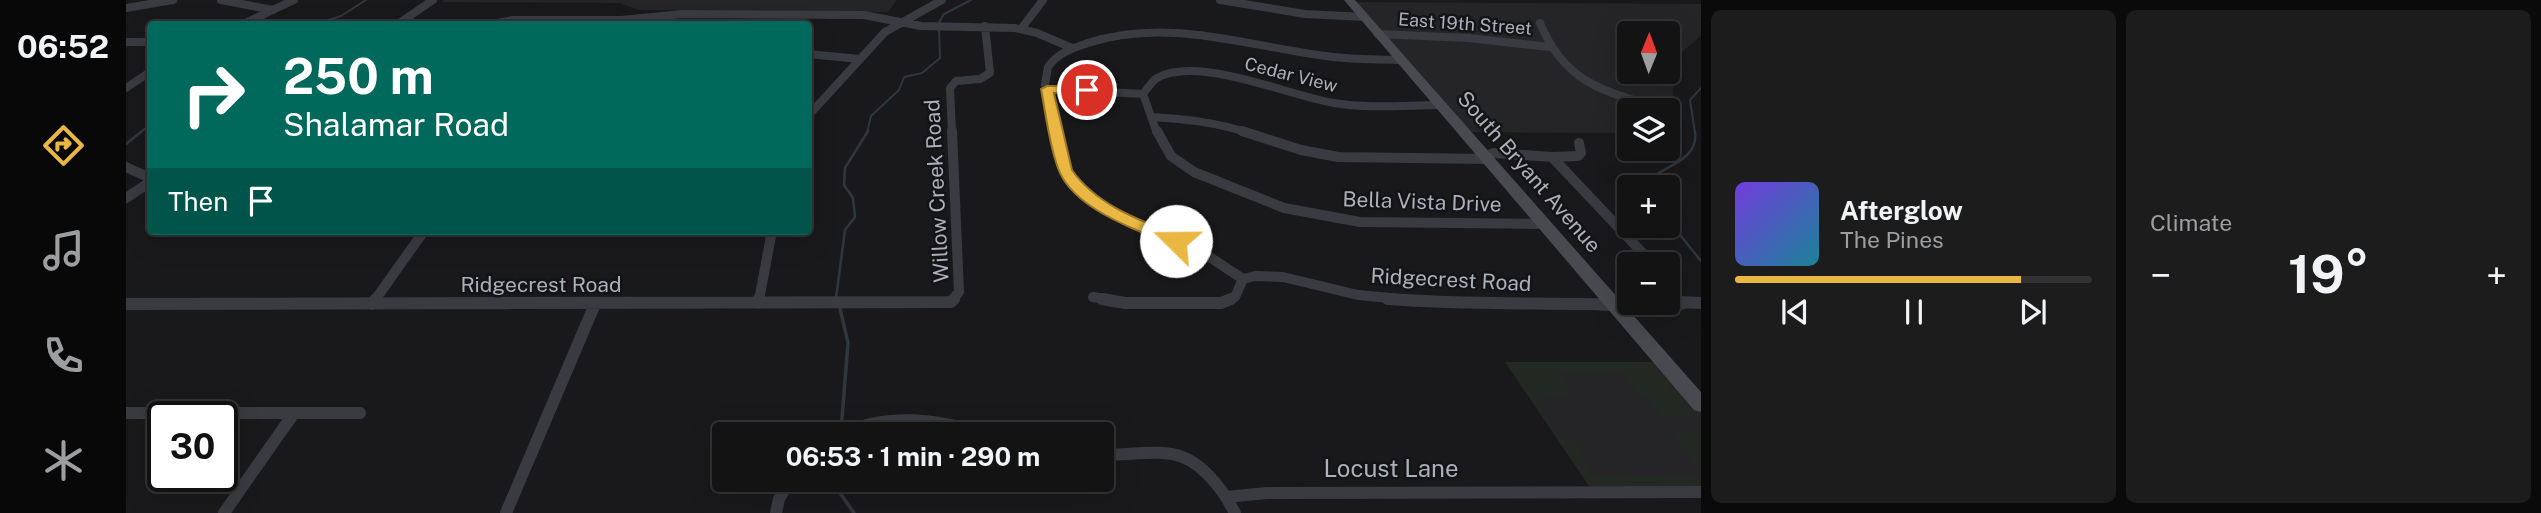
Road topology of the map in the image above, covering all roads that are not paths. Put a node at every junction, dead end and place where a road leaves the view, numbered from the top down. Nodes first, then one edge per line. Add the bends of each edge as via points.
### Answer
1 (173, 0) edge
2 (221, 0) edge
3 (294, 0) edge
4 (433, 0) edge
5 (942, 0) edge
6 (1043, 0) edge
7 (1220, 0) edge
8 (1349, 0) edge
9 (126, 8) edge
10 (273, 10) junction
11 (1364, 17) junction
12 (249, 21) edge
13 (402, 21) edge
14 (512, 21) edge
15 (901, 22) junction
16 (1540, 23) dead end
17 (985, 26) junction
18 (1021, 29) junction
19 (1378, 34) junction
20 (126, 42) edge
21 (147, 42) edge
22 (1548, 44) junction
23 (1072, 48) junction
24 (812, 54) edge
25 (860, 59) junction
26 (1401, 60) junction
27 (147, 74) edge
28 (126, 88) edge
29 (1047, 89) junction
30 (1143, 94) junction
31 (1627, 98) edge
32 (812, 103) edge
33 (819, 104) junction
34 (1441, 105) junction
35 (812, 112) edge
36 (1152, 117) junction
37 (1579, 143) dead end
38 (1552, 157) junction
39 (1485, 158) junction
40 (126, 167) edge
41 (147, 178) edge
42 (147, 182) edge
43 (126, 198) edge
44 (1544, 224) junction
45 (421, 235) edge
46 (771, 235) edge
47 (1642, 252) edge
48 (1243, 279) junction
49 (1617, 295) edge
50 (1093, 298) dead end
51 (955, 300) joint
52 (1617, 300) edge
53 (1680, 302) edge
54 (758, 303) junction
55 (1684, 303) junction
56 (1701, 303) edge
57 (126, 304) edge
58 (372, 304) junction
59 (595, 304) junction
60 (1680, 304) edge
61 (1633, 315) edge
62 (1701, 405) edge
63 (126, 413) edge
64 (294, 413) junction
65 (360, 413) dead end
66 (871, 422) edge
67 (929, 422) edge
68 (1114, 454) edge
69 (783, 492) edge
70 (1701, 492) edge
71 (1226, 497) junction
72 (224, 513) edge
73 (506, 513) edge
74 (776, 513) edge
75 (1235, 513) edge

1 - 9 street
2 - 10 street
3 - 10 street
4 - 13 street
5 - 15 street
6 - 18 street
7 - 11 street via 1305,15
8 - 11 street, South Bryant Avenue
10 - 12 street
11 - 19 street, South Bryant Avenue
14 - 15 street via 687,14 864,15
15 - 17 street
15 - 25 street
16 - 22 street
17 - 18 street
17 - 51 street, Willow Creek Road via 990,74 956,80 950,88 959,292
18 - 23 street
19 - 22 street, East 19th Street
19 - 26 street, South Bryant Avenue
20 - 21 street
22 - 31 street via 1560,63
23 - 26 street via 1124,33 1177,31 1326,57
23 - 29 street via 1048,66
24 - 25 street
25 - 33 street
26 - 34 street, South Bryant Avenue
27 - 28 street
29 - 30 street
29 - 48 street via 1060,159 1086,194 1115,215 1214,256
30 - 34 street, Cedar View via 1150,82 1163,75 1200,71 1337,104
30 - 36 street, Bella Vista Drive
32 - 33 street
33 - 35 street
34 - 39 street, South Bryant Avenue
36 - 39 street via 1224,125 1338,157
36 - 44 street, Bella Vista Drive via 1163,146 1183,166 1284,208 1360,222
37 - 38 street via 1578,156
38 - 39 street
38 - 47 street
39 - 44 street, South Bryant Avenue
40 - 41 street
42 - 43 street
44 - 49 street, South Bryant Avenue
45 - 58 street
46 - 54 street
48 - 50 street via 1235,297 1221,303 1125,303
48 - 52 street, Ridgecrest Road via 1260,275 1413,301
51 - 54 street, Ridgecrest Road
53 - 55 street, Ridgecrest Road
54 - 59 street, Ridgecrest Road
55 - 56 street, Ridgecrest Road
55 - 60 street, Ridgecrest Road
57 - 58 street, Ridgecrest Road
58 - 59 street, Ridgecrest Road
59 - 73 street
61 - 62 street, South Bryant Avenue
63 - 64 street
64 - 65 street
64 - 72 street
66 - 67 street via 903,417
68 - 71 street via 1187,455 1208,469
69 - 74 street
70 - 71 street, Locust Lane via 1267,493
71 - 75 street

